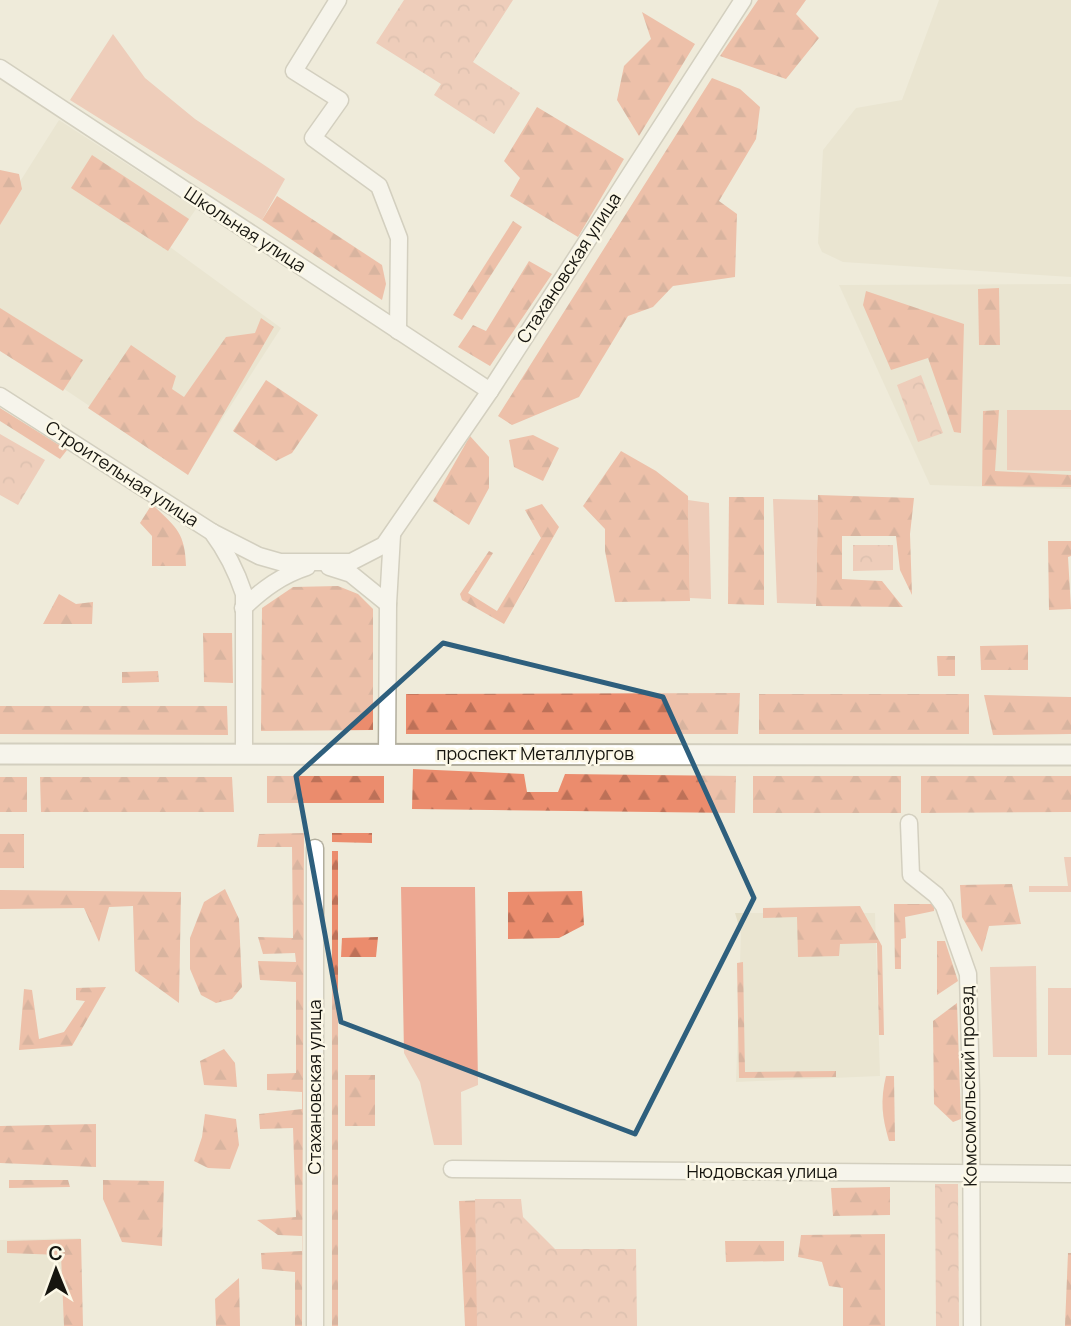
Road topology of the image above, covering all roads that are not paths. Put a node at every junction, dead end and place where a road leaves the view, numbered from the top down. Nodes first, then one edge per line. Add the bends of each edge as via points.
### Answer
1 (338, 0) edge
2 (743, 0) edge
3 (0, 68) edge
4 (398, 331) junction
5 (490, 391) junction
6 (0, 396) edge
7 (212, 532) junction
8 (392, 535) junction
9 (316, 564) junction
10 (388, 604) junction
11 (243, 608) junction
12 (0, 754) edge
13 (244, 754) junction
14 (387, 755) junction
15 (1071, 755) edge
16 (909, 823) dead end
17 (315, 848) dead end
18 (452, 1169) dead end
19 (970, 1172) junction
20 (1071, 1174) edge
21 (315, 1326) edge
22 (972, 1326) edge

1 - 4 street via 294,71 340,100 313,138 379,186 398,238
2 - 5 street, Стахановская улица
3 - 4 street, Школьная улица
4 - 5 street, Школьная улица
5 - 8 street, Стахановская улица
6 - 7 street, Строительная улица
7 - 9 street via 260,556
7 - 11 street, Строительная улица via 233,562 244,594
8 - 9 street via 363,558
8 - 10 street
9 - 10 street via 351,574
9 - 11 street via 270,584
10 - 14 street
11 - 13 street, Строительная улица
12 - 13 main road, проспект Металлургов
13 - 14 main road, проспект Металлургов
14 - 15 main road, проспект Металлургов
16 - 19 street, Комсомольский проезд via 911,875 944,906 968,974
17 - 21 street, Стахановская улица
18 - 19 street, Нюдовская улица
19 - 20 street, Нюдовская улица
19 - 22 street, Комсомольский проезд

